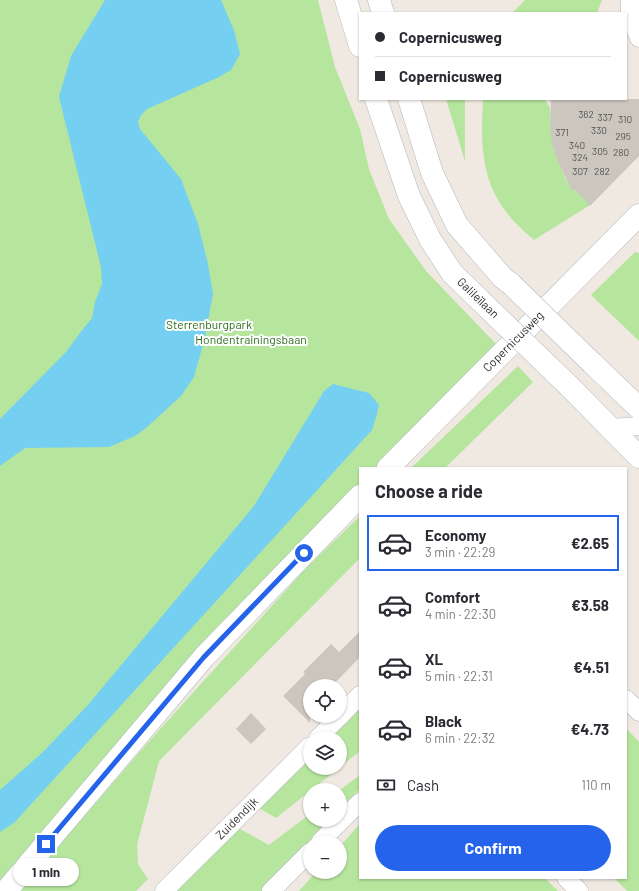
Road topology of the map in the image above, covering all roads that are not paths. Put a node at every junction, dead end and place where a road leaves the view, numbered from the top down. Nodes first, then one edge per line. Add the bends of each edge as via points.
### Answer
1 (379, 0) edge
2 (630, 0) edge
3 (347, 1) edge
4 (383, 12) edge
5 (639, 38) edge
6 (359, 43) edge
7 (376, 100) edge
8 (409, 100) edge
9 (639, 215) edge
10 (639, 408) edge
11 (639, 426) edge
12 (612, 428) junction
13 (639, 457) edge
14 (389, 467) edge
15 (359, 497) edge
16 (359, 696) edge
17 (627, 700) edge
18 (347, 709) edge
19 (639, 712) edge
20 (333, 723) edge
21 (325, 731) edge
22 (303, 753) edge
23 (359, 803) edge
24 (327, 835) edge
25 (303, 859) edge
26 (567, 879) edge
27 (6, 891) edge
28 (164, 891) edge
29 (271, 891) edge
30 (579, 891) edge

1 - 4 street
2 - 5 street via 630,15
3 - 6 street
7 - 12 street, Galileïlaan, bridge via 409,196 430,239 452,274
8 - 10 street, bridge via 432,173 457,224 503,278
9 - 14 street, Copernicusweg
11 - 12 street
12 - 13 street, Galileïlaan
15 - 27 street via 204,657
16 - 18 street
17 - 19 street
20 - 21 street
22 - 28 street, Zuidendijk
23 - 24 street
25 - 29 street
26 - 30 street

